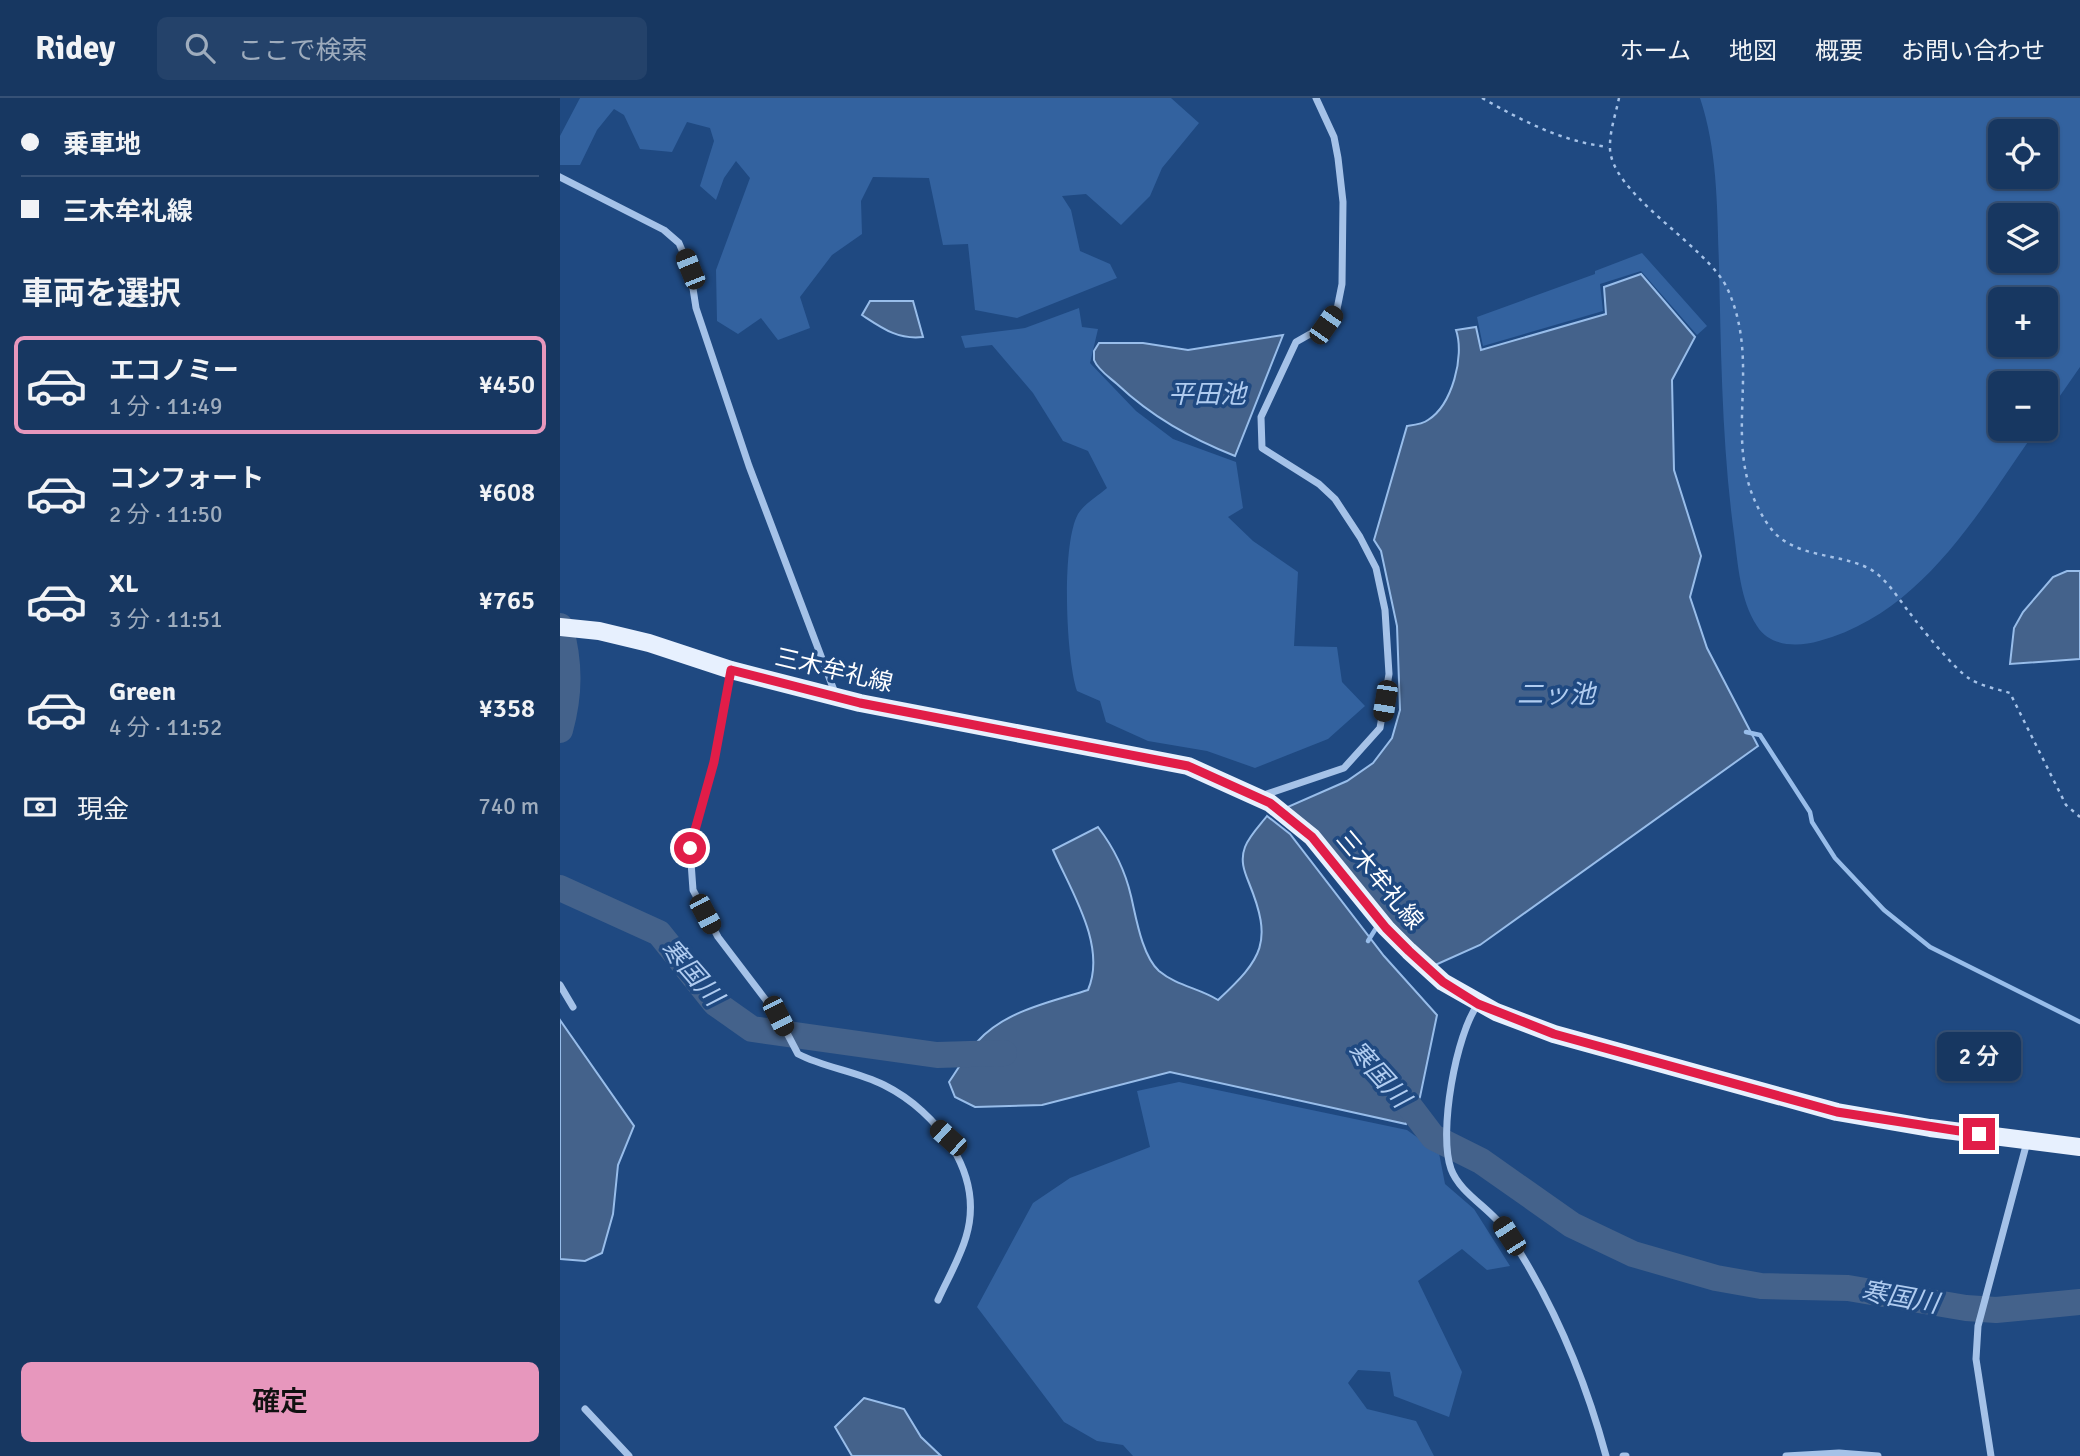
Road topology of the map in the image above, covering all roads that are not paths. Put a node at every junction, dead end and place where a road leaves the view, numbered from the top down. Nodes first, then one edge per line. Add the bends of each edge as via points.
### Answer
1 (1316, 98) edge
2 (560, 177) edge
3 (566, 627) edge
4 (731, 670) junction
5 (836, 697) junction
6 (1265, 799) junction
7 (560, 985) edge
8 (1471, 999) junction
9 (573, 1006) dead end
10 (2027, 1140) junction
11 (2080, 1147) edge
12 (938, 1300) dead end
13 (585, 1409) dead end
14 (629, 1456) edge
15 (1606, 1456) edge
16 (1786, 1456) edge
17 (1878, 1456) edge
18 (1991, 1456) edge

1 - 6 street via 1338,158 1343,202 1342,284 1337,309 1326,325 1296,342 1261,417 1262,448 1319,484 1360,537 1376,568 1385,610 1389,674 1380,728 1344,768
2 - 5 street via 664,230 679,243 749,466
3 - 4 main road, 三木牟礼線 via 649,643
4 - 5 main road, 三木牟礼線
4 - 12 street via 714,762 690,848 693,890 718,937 778,1016 798,1054 886,1086 948,1138 965,1169 971,1203 967,1236
5 - 6 main road, 三木牟礼線 via 1188,766
6 - 8 main road, 三木牟礼線 via 1312,837 1409,951 1443,982
7 - 9 street
8 - 10 main road, 三木牟礼線 via 1554,1034 1837,1112
8 - 15 street via 1449,1105 1447,1157 1460,1184 1499,1220 1551,1310 1596,1416
10 - 11 main road, 三木牟礼線
10 - 18 street via 1978,1326 1976,1359
13 - 14 street
16 - 17 street

